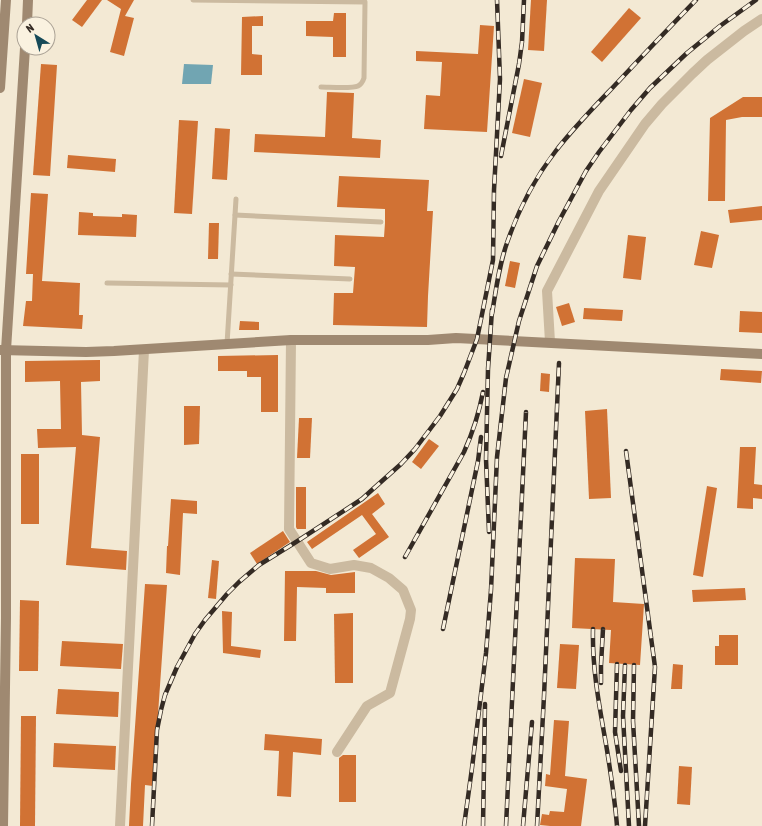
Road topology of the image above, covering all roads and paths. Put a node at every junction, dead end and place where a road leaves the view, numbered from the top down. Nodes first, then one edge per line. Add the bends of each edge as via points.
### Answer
1 (6, 0) edge
2 (28, 0) edge
3 (193, 0) edge
4 (27, 16) edge
5 (762, 19) edge
6 (25, 56) edge
7 (321, 86) dead end
8 (0, 88) edge
9 (236, 199) dead end
10 (235, 215) junction
11 (381, 222) dead end
12 (231, 274) junction
13 (350, 279) dead end
14 (108, 283) dead end
15 (231, 285) junction
16 (4, 328) edge
17 (291, 340) junction
18 (550, 342) junction
19 (227, 344) junction
20 (3, 350) edge
21 (144, 350) junction
22 (762, 354) edge
23 (337, 752) dead end
24 (3, 826) edge
25 (120, 826) edge

1 - 8 main road
2 - 4 main road
3 - 7 lane via 365,2 362,82 354,87
5 - 18 street via 707,60 667,99 645,124 598,191 547,291
6 - 16 main road
9 - 10 lane
10 - 11 lane
10 - 12 lane
12 - 13 lane
12 - 15 lane
14 - 15 lane
15 - 19 lane
16 - 20 main road
17 - 18 main road via 456,338
17 - 19 main road
17 - 23 street via 289,529 310,563 330,569 354,565 371,568 403,590 411,610 390,693 367,706
18 - 22 main road
19 - 21 main road
20 - 21 main road
20 - 24 main road via 6,618
21 - 25 street

